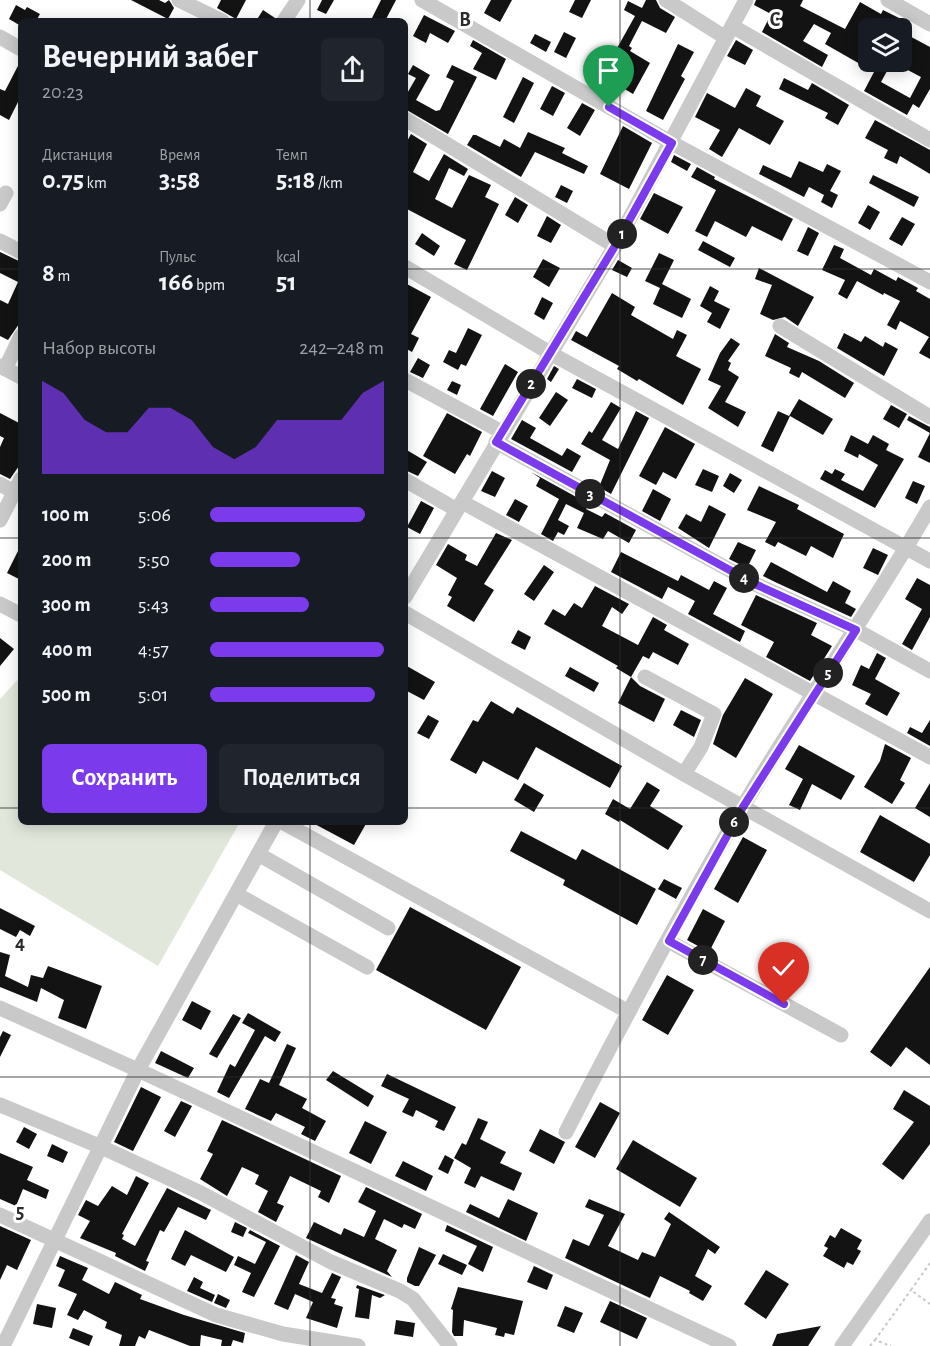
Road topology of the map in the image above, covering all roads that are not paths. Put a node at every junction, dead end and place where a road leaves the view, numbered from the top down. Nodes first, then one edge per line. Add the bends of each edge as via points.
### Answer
1 (179, 0) edge
2 (298, 0) edge
3 (423, 0) edge
4 (666, 0) edge
5 (746, 0) edge
6 (888, 0) edge
7 (216, 18) edge
8 (286, 18) edge
9 (930, 24) edge
10 (729, 32) junction
11 (0, 37) edge
12 (18, 46) edge
13 (408, 121) edge
14 (930, 140) edge
15 (672, 143) junction
16 (0, 242) edge
17 (615, 246) junction
18 (18, 251) edge
19 (408, 269) edge
20 (930, 282) edge
21 (780, 326) dead end
22 (18, 341) edge
23 (550, 353) junction
24 (3, 368) edge
25 (18, 376) edge
26 (408, 382) edge
27 (930, 417) edge
28 (499, 437) junction
29 (408, 481) edge
30 (0, 484) edge
31 (18, 486) edge
32 (459, 506) junction
33 (930, 507) edge
34 (0, 520) edge
35 (907, 548) junction
36 (930, 561) edge
37 (408, 592) edge
38 (0, 603) edge
39 (18, 613) edge
40 (408, 615) edge
41 (856, 630) junction
42 (930, 671) edge
43 (645, 677) dead end
44 (815, 694) junction
45 (930, 757) edge
46 (684, 774) junction
47 (743, 807) junction
48 (274, 825) edge
49 (287, 825) edge
50 (258, 854) junction
51 (236, 894) junction
52 (930, 911) edge
53 (388, 928) dead end
54 (669, 941) junction
55 (367, 966) dead end
56 (0, 1008) edge
57 (629, 1012) junction
58 (841, 1035) dead end
59 (138, 1070) junction
60 (0, 1105) edge
61 (566, 1132) dead end
62 (99, 1146) junction
63 (0, 1215) edge
64 (930, 1221) edge
65 (54, 1240) junction
66 (3, 1346) edge
67 (358, 1346) edge
68 (450, 1346) edge
69 (722, 1346) edge
70 (729, 1346) edge
71 (842, 1346) edge

1 - 7 street
2 - 8 street
3 - 15 street
4 - 10 street
5 - 10 street
6 - 9 street
10 - 14 street
10 - 15 street
11 - 12 street
13 - 17 street
15 - 17 street
15 - 20 street
16 - 18 street
17 - 23 street
19 - 23 street
21 - 27 street
22 - 24 street
23 - 28 street
23 - 35 street
24 - 25 street
26 - 28 street
28 - 32 street
28 - 41 street via 757,585
29 - 32 street
30 - 31 street
31 - 34 street
32 - 37 street
32 - 44 street
33 - 35 street
35 - 36 street
35 - 41 street
38 - 39 street
40 - 46 street
41 - 42 street
41 - 44 street
43 - 46 street via 714,714 701,747
44 - 45 street
44 - 47 street
46 - 47 street
47 - 52 street
47 - 54 street
48 - 50 street
49 - 57 street
50 - 51 street
50 - 53 street
51 - 55 street
51 - 59 street
54 - 57 street
54 - 58 street
56 - 59 street
57 - 61 street
59 - 62 street
59 - 70 street
60 - 62 street
62 - 65 street
62 - 68 street via 268,1226 331,1262 400,1291 413,1299
63 - 65 street
64 - 71 street
65 - 66 street
65 - 67 street via 216,1316 283,1334
69 - 70 street

